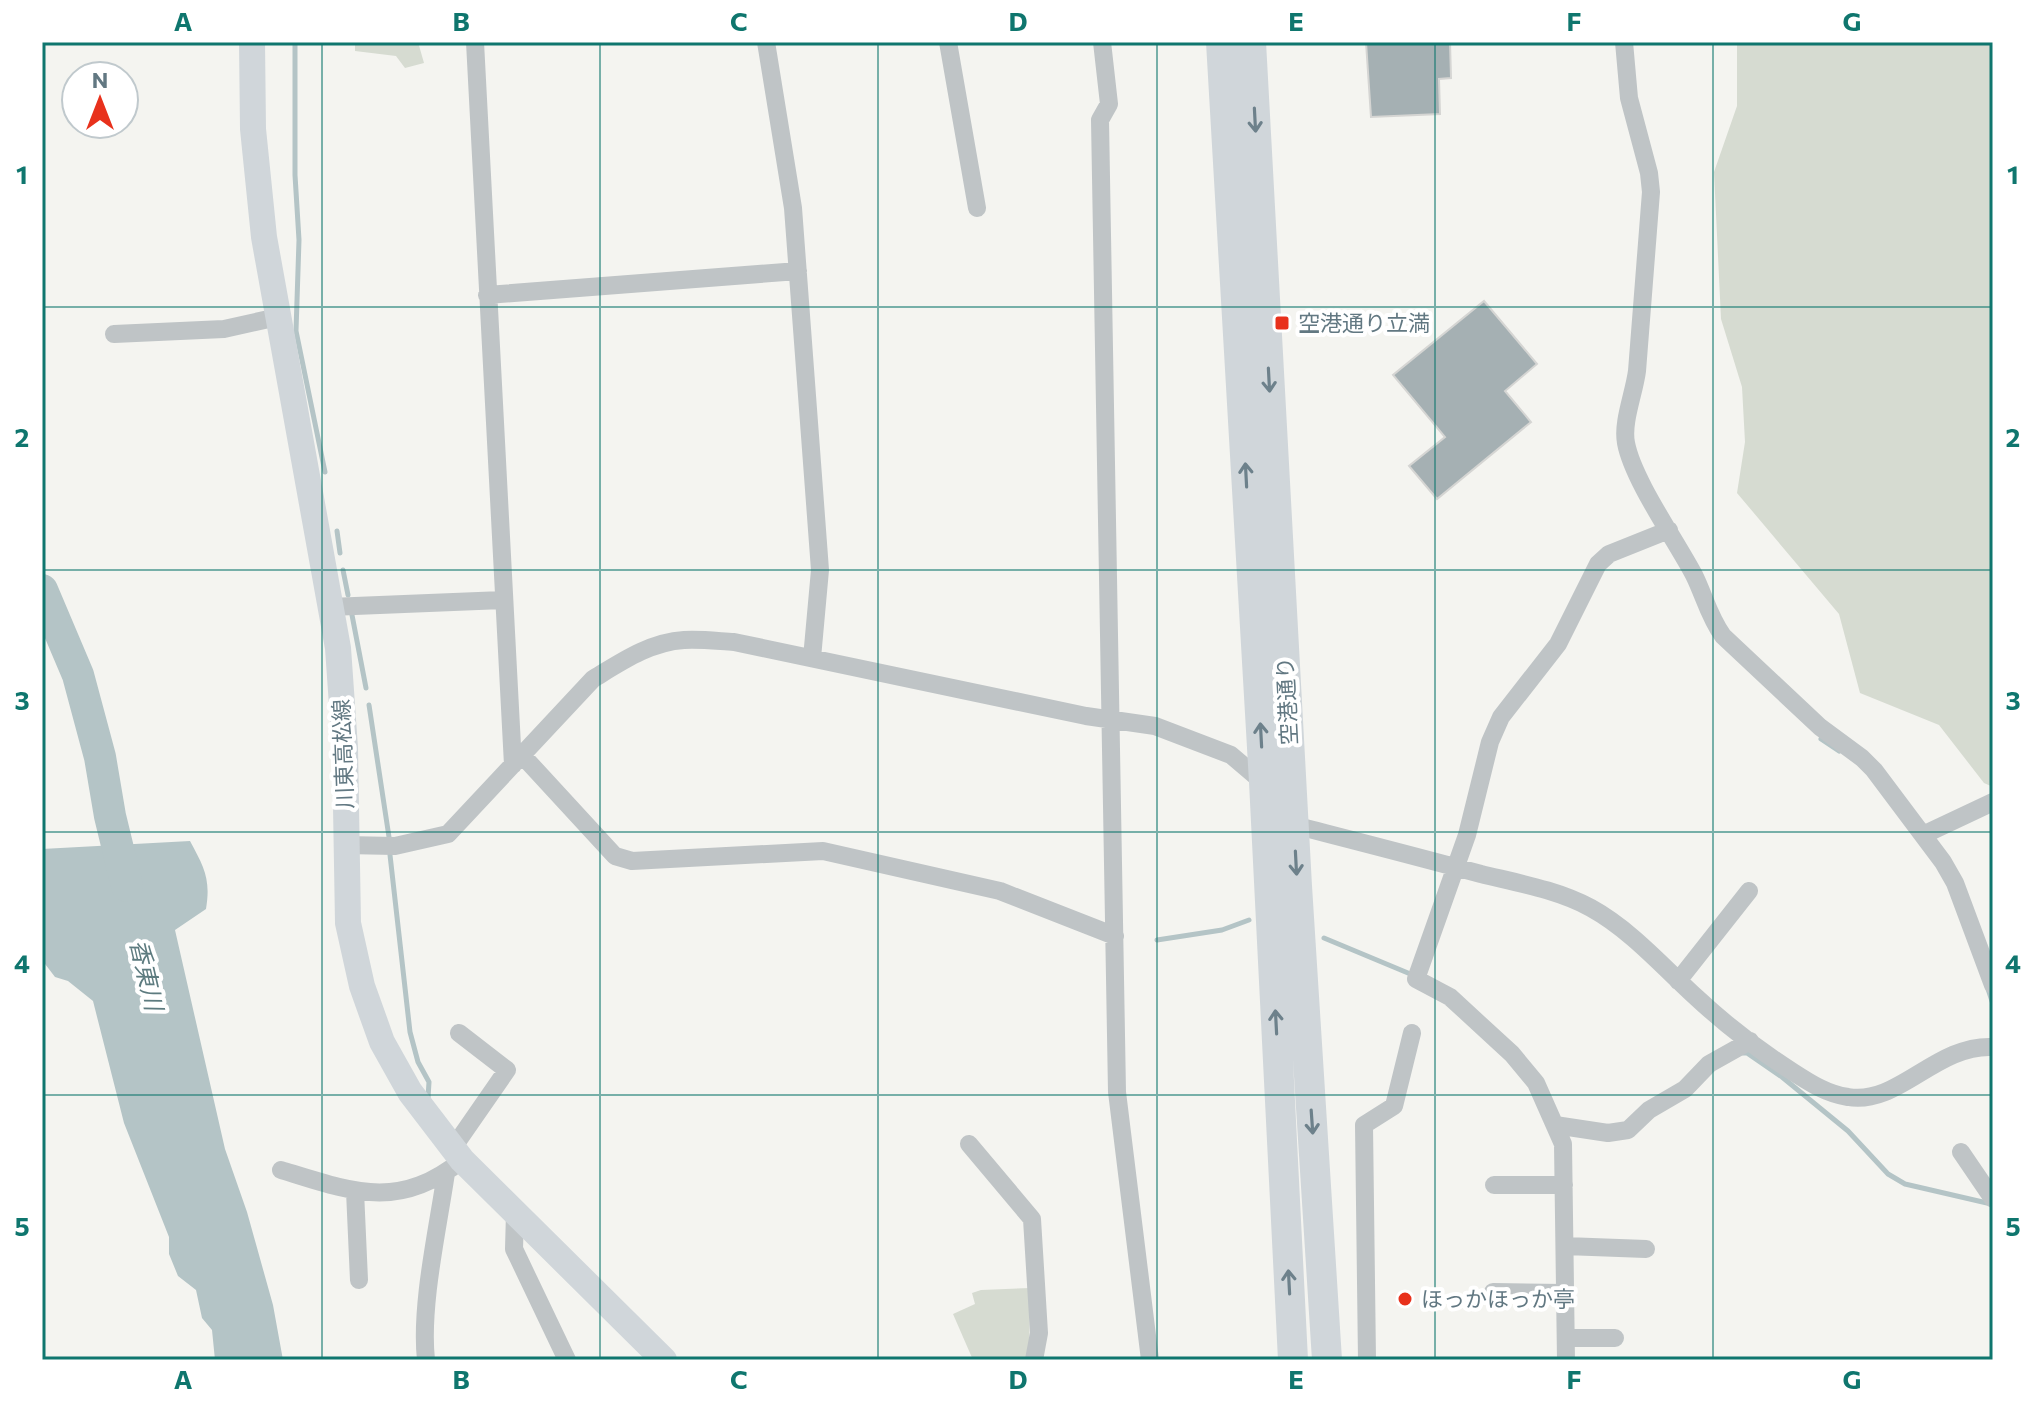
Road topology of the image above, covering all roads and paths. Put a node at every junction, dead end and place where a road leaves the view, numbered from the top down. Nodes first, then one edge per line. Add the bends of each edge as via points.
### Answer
1 (475, 42) edge
2 (766, 42) edge
3 (948, 42) edge
4 (1102, 42) edge
5 (1221, 42) edge
6 (1251, 42) edge
7 (1624, 42) edge
8 (252, 43) edge
9 (977, 208) dead end
10 (798, 271) junction
11 (487, 295) junction
12 (278, 317) junction
13 (114, 334) dead end
14 (1669, 530) junction
15 (503, 600) junction
16 (330, 607) junction
17 (812, 658) junction
18 (1112, 720) junction
19 (517, 760) junction
20 (1264, 782) junction
21 (1993, 802) edge
22 (1294, 825) junction
23 (1923, 835) junction
24 (345, 845) junction
25 (1454, 867) junction
26 (1749, 891) dead end
27 (1115, 936) junction
28 (1985, 936) edge
29 (1678, 981) junction
30 (1993, 985) edge
31 (459, 1033) dead end
32 (1412, 1033) dead end
33 (1750, 1041) junction
34 (1993, 1047) edge
35 (1555, 1125) junction
36 (969, 1144) dead end
37 (1961, 1152) dead end
38 (454, 1161) junction
39 (281, 1170) dead end
40 (1494, 1185) dead end
41 (1564, 1185) junction
42 (355, 1191) junction
43 (1993, 1199) edge
44 (515, 1213) junction
45 (1565, 1246) junction
46 (1646, 1249) dead end
47 (359, 1280) dead end
48 (1493, 1292) dead end
49 (1565, 1293) junction
50 (1566, 1338) junction
51 (1615, 1338) dead end
52 (426, 1360) edge
53 (567, 1360) edge
54 (664, 1360) edge
55 (1034, 1360) edge
56 (1150, 1360) edge
57 (1293, 1360) edge
58 (1327, 1360) edge
59 (1367, 1360) edge
60 (1566, 1360) edge

1 - 11 street
2 - 10 street
3 - 9 street
4 - 18 street via 1109,104 1100,120
20 -> 5 highway, 空港通り
6 -> 22 highway, 空港通り
7 - 14 street via 1629,98 1651,192 1634,398 1625,425 1633,466
8 - 12 main road, 川東高松線 via 253,129
10 - 11 street
10 - 17 street via 820,570
11 - 15 street
12 - 13 street via 224,329
12 - 16 main road, 川東高松線
14 - 23 street via 1723,636 1820,727 1862,758
14 - 25 street via 1609,554 1598,564 1558,644 1501,717
15 - 16 street
15 - 19 street
16 - 24 main road, 川東高松線 via 345,748
17 - 18 street
17 - 19 street via 734,642 682,640 652,646 593,679
18 - 20 street via 1193,739 1231,755
18 - 27 street
19 - 24 street via 448,834 395,846
19 - 27 street via 615,856 632,861 823,851 1000,891
20 - 22 street
57 -> 20 highway, 空港通り
21 - 23 street
22 - 25 street
22 -> 58 highway, 空港通り
23 - 28 street
24 - 38 main road, 川東高松線 via 348,923 367,1000 382,1042
25 - 29 street via 1589,907 1623,930
25 - 35 street via 1416,979 1450,997 1512,1054 1536,1083
26 - 29 street
27 - 56 street via 1117,1092
28 - 30 street
29 - 33 street
31 - 38 street via 507,1070
32 - 59 street via 1394,1106 1364,1125
33 - 34 street via 1812,1084 1853,1098 1884,1093 1958,1051
33 - 35 street via 1709,1064 1685,1089 1628,1130 1608,1133
35 - 41 street via 1563,1144
36 - 55 street via 1032,1219 1039,1333
37 - 43 street
38 - 42 street via 418,1189
38 - 44 main road, 川東高松線
38 - 52 street via 428,1300
39 - 42 street
40 - 41 street
41 - 45 street
42 - 47 street
44 - 53 street via 514,1249
44 - 54 main road, 川東高松線
45 - 46 street
45 - 49 street
48 - 49 street
49 - 50 street
50 - 51 street
50 - 60 street

